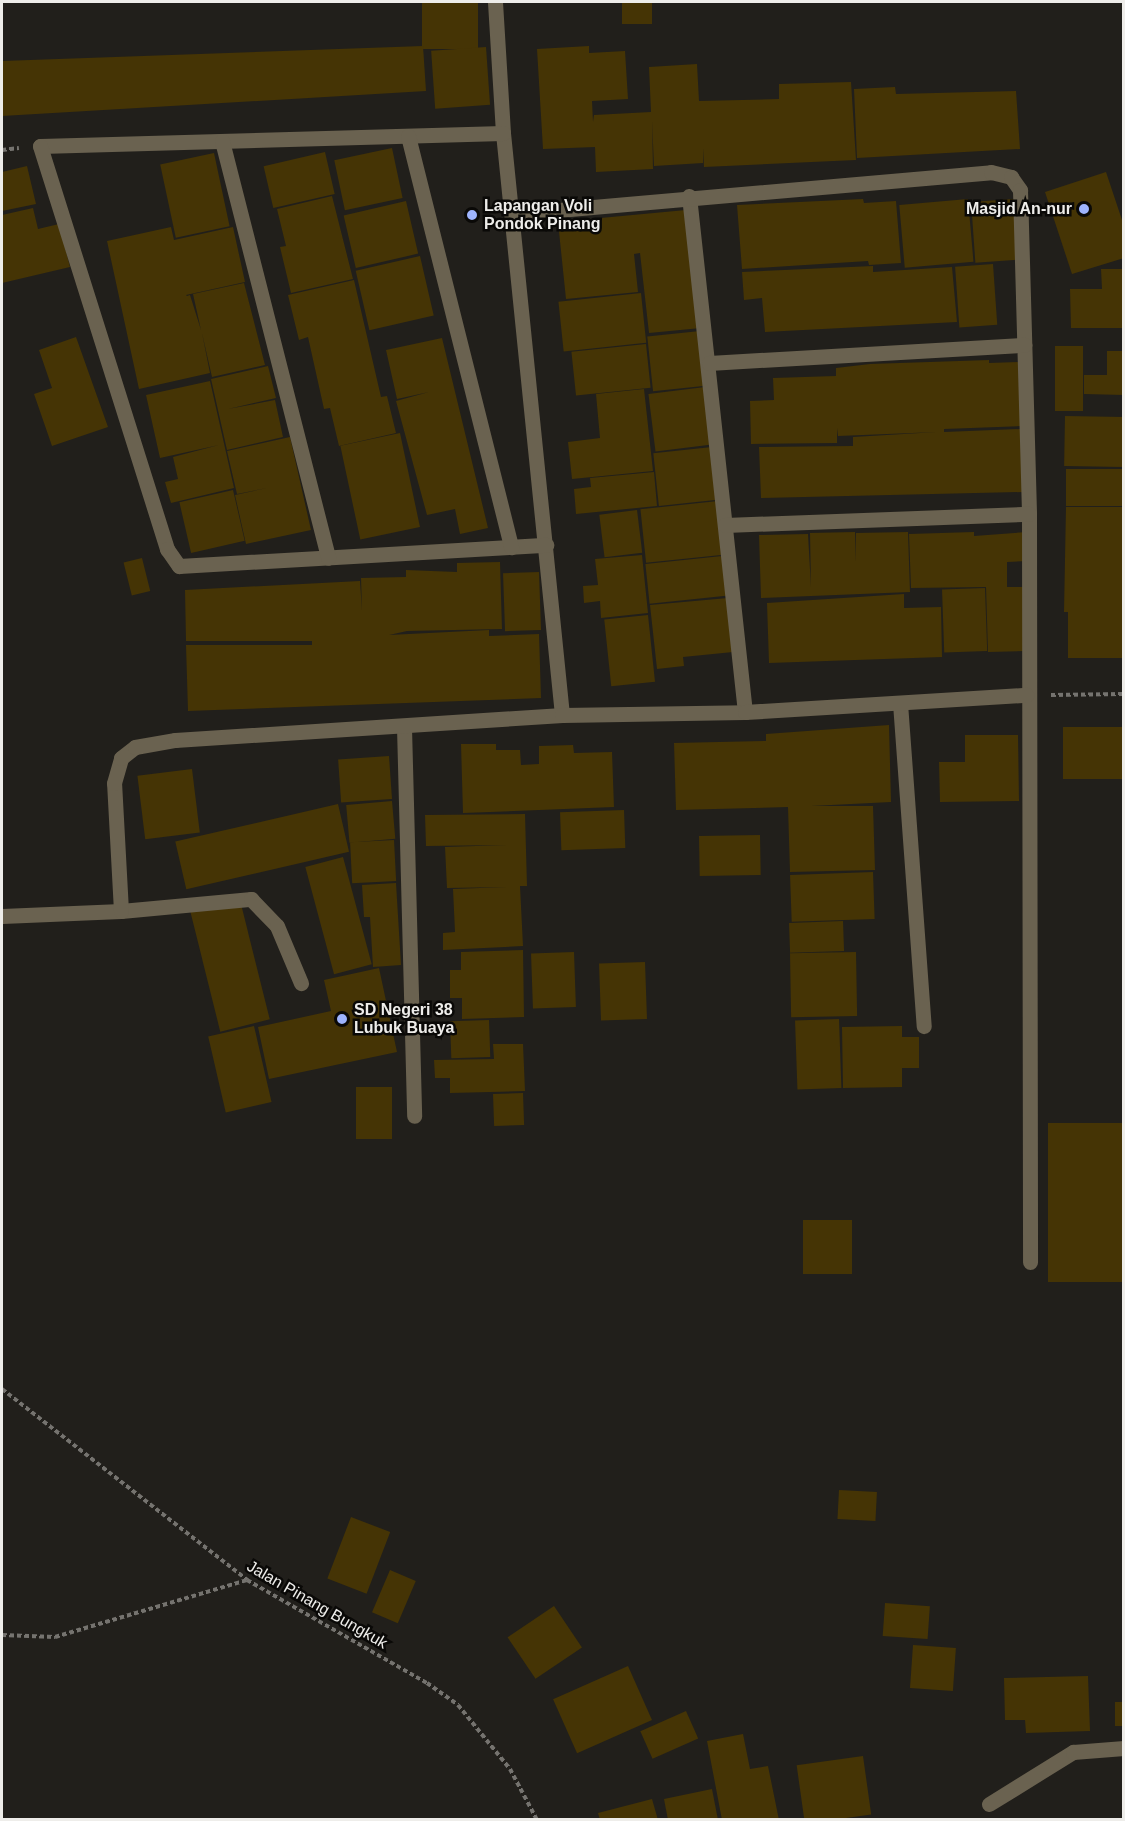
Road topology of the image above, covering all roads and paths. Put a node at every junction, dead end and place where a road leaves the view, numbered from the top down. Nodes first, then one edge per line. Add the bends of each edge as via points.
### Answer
1 (495, 2) edge
2 (503, 133) junction
3 (408, 136) junction
4 (222, 141) junction
5 (689, 196) junction
6 (513, 214) junction
7 (1024, 345) junction
8 (709, 363) junction
9 (1029, 514) junction
10 (725, 525) junction
11 (546, 545) junction
12 (511, 547) junction
13 (328, 558) junction
14 (1124, 694) edge
15 (1026, 695) junction
16 (900, 703) junction
17 (745, 712) junction
18 (561, 715) junction
19 (404, 727) junction
20 (121, 911) junction
21 (2, 916) edge
22 (301, 983) dead end
23 (924, 1026) dead end
24 (414, 1116) dead end
25 (1030, 1262) dead end
26 (2, 1389) edge
27 (247, 1580) junction
28 (2, 1635) edge
29 (1124, 1748) edge
30 (988, 1804) dead end
31 (537, 1820) edge

1 - 2 street
2 - 3 street
2 - 6 street
3 - 4 street
3 - 12 street
4 - 13 street
4 - 13 street via 40,146 167,549 179,566
5 - 6 street
5 - 7 street via 991,172 1011,177 1020,190
5 - 8 street
6 - 11 street
7 - 8 street
7 - 9 street
8 - 10 street
9 - 10 street
9 - 15 street
10 - 17 street
11 - 12 street
11 - 18 street
12 - 13 street
14 - 15 path
15 - 16 street
15 - 25 street
16 - 17 street
16 - 23 street
17 - 18 street
18 - 19 street
19 - 20 street via 175,740 135,747 121,758 115,776
19 - 24 street
20 - 21 street
20 - 22 street via 251,899 277,926
26 - 27 path, Jalan Pinang Bungkuk
27 - 28 path via 55,1637
27 - 31 path, Jalan Pinang Bungkuk via 427,1683 458,1705 510,1769
29 - 30 street via 1073,1752

